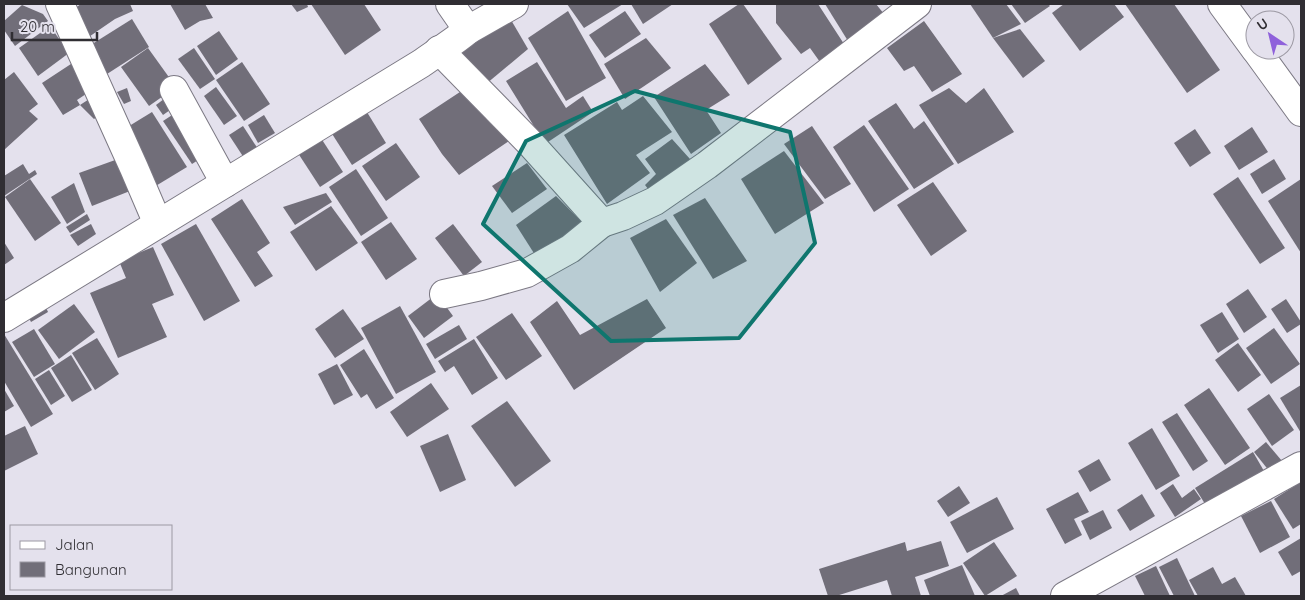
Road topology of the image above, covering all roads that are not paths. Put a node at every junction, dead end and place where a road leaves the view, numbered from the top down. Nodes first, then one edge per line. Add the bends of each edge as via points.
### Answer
1 (60, 4) edge
2 (450, 4) edge
3 (514, 4) edge
4 (917, 4) edge
5 (1222, 4) edge
6 (468, 30) junction
7 (1245, 35) edge
8 (439, 50) junction
9 (1263, 60) edge
10 (174, 90) dead end
11 (1301, 112) edge
12 (225, 182) junction
13 (602, 223) junction
14 (158, 224) junction
15 (444, 294) dead end
16 (4, 318) edge
17 (1301, 466) edge
18 (1065, 596) edge

1 - 14 street
2 - 6 street
3 - 6 street
4 - 13 street via 707,165 655,201
5 - 7 street
6 - 8 street
8 - 12 street
8 - 13 street
9 - 11 street
10 - 12 street
12 - 14 street
13 - 15 street via 570,249 527,272
14 - 16 street
17 - 18 street

